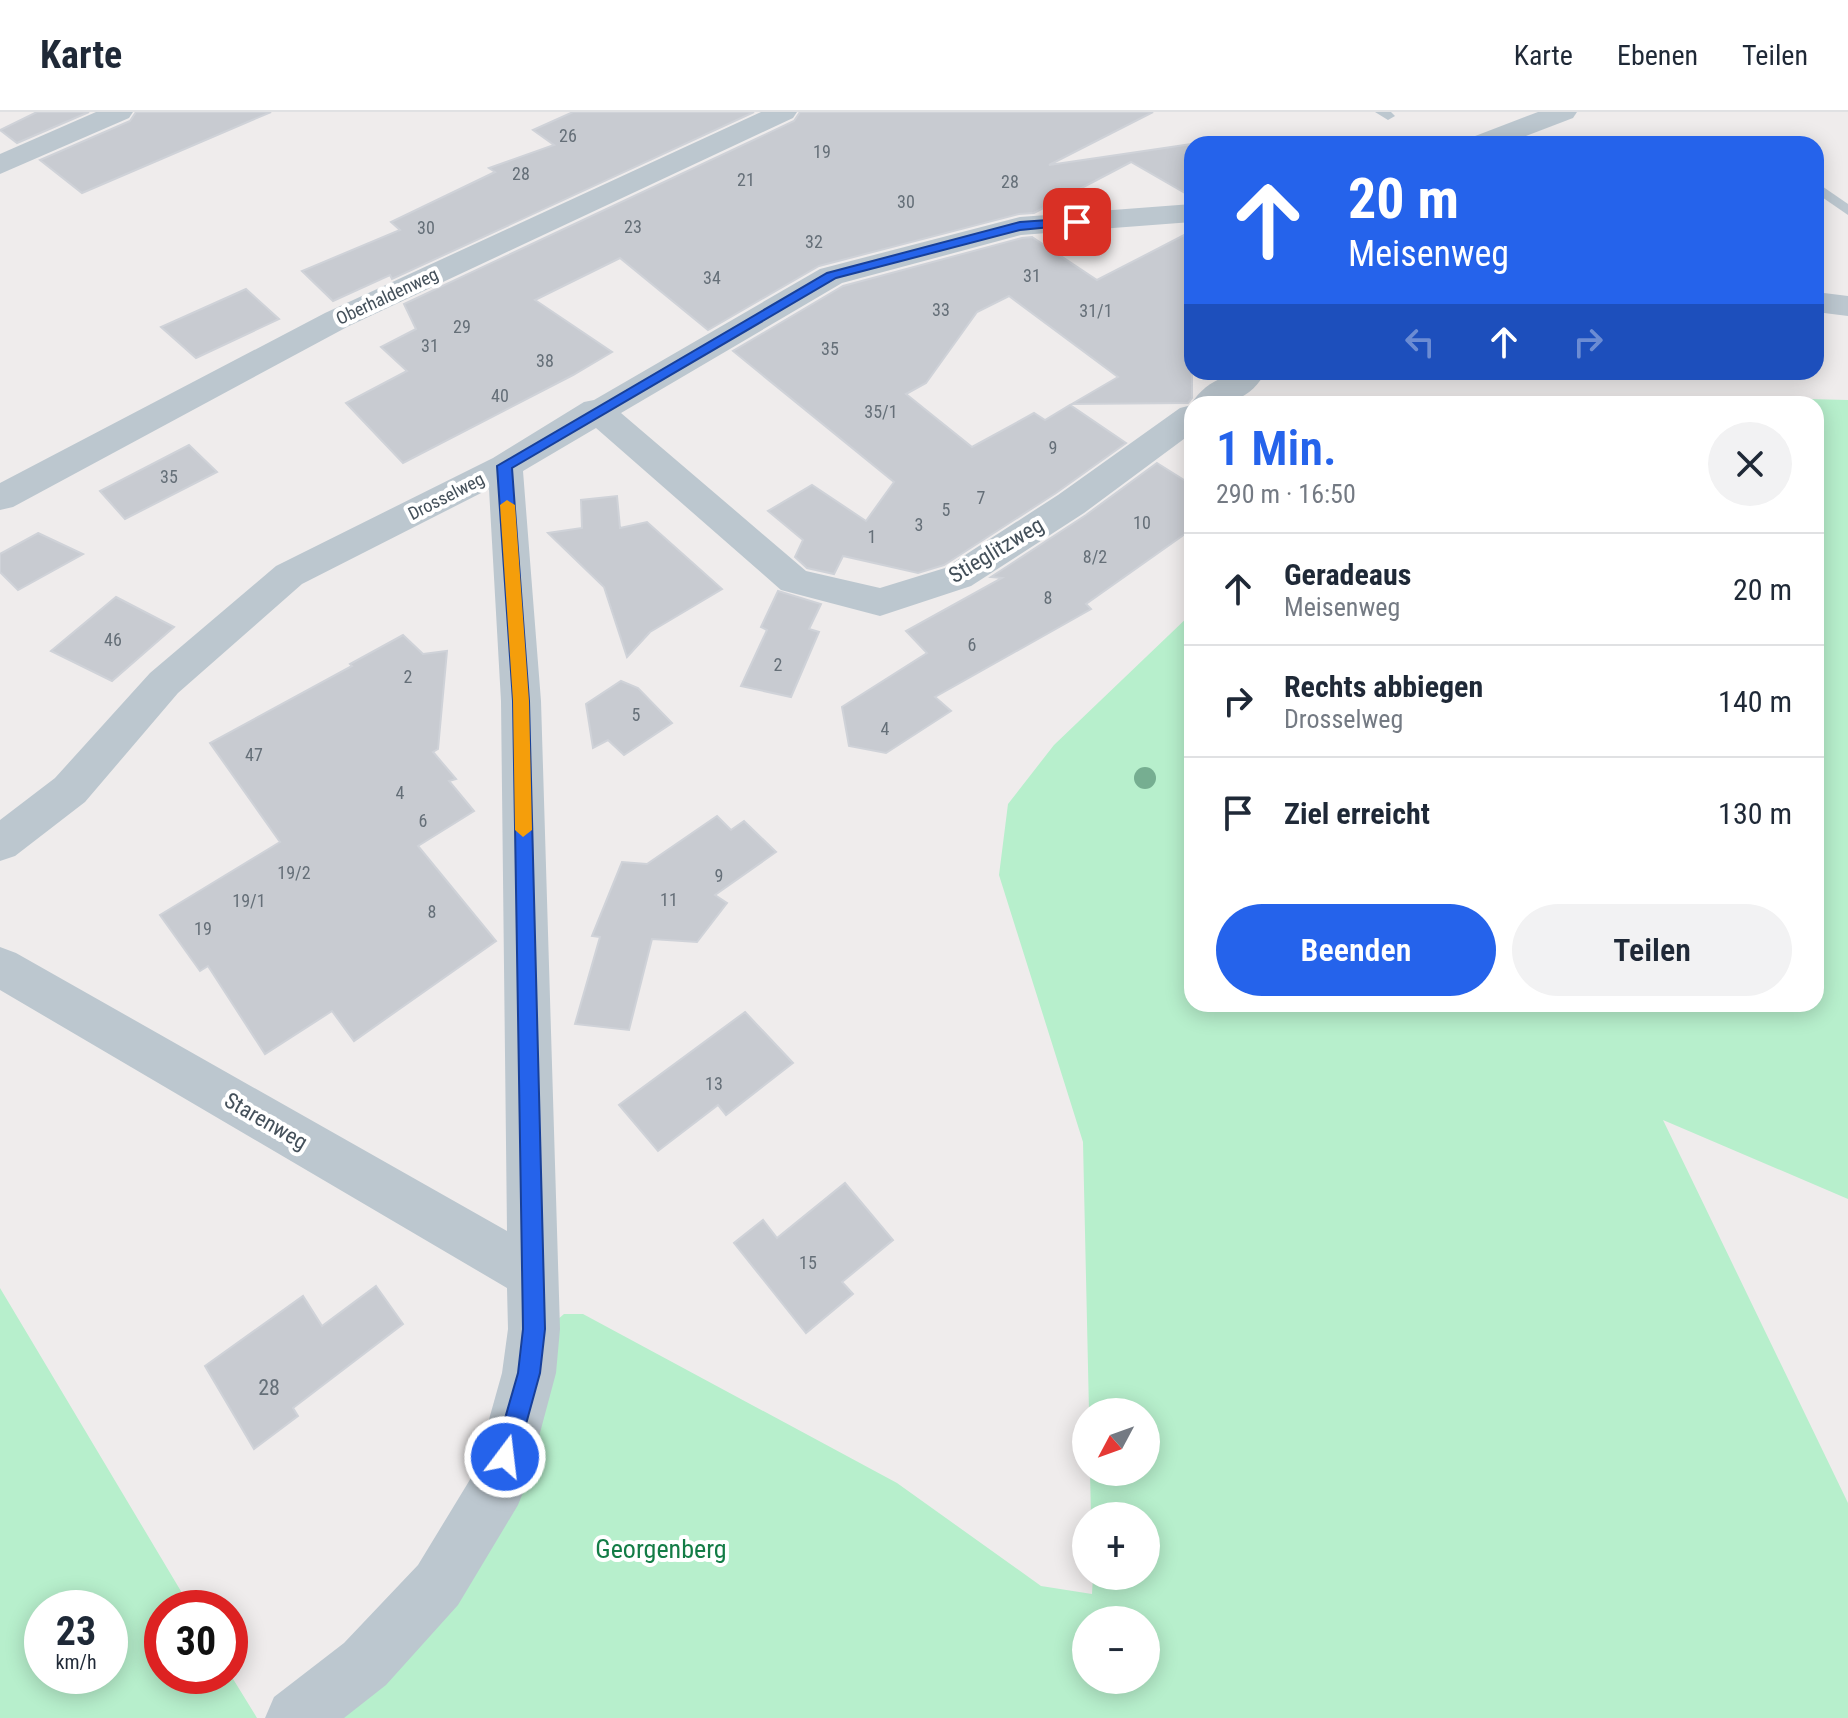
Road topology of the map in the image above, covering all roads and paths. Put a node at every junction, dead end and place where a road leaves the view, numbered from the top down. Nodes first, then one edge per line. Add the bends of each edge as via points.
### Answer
1 (119, 112) edge
2 (783, 112) edge
3 (1563, 112) edge
4 (1501, 136) edge
5 (0, 165) edge
6 (1824, 192) edge
7 (1848, 211) edge
8 (1184, 214) edge
9 (1824, 303) edge
10 (1848, 306) edge
11 (1241, 380) edge
12 (1219, 396) edge
13 (596, 410) junction
14 (1184, 422) edge
15 (505, 466) junction
16 (0, 498) edge
17 (0, 844) edge
18 (0, 967) edge
19 (533, 1274) junction
20 (295, 1718) edge

1 - 5 street
2 - 16 street, Oberhaldenweg via 336,320
3 - 4 street
6 - 7 lane
8 - 13 street, Drosselweg via 1020,226 831,276
9 - 10 street
11 - 12 street
13 - 14 street, Stieglitzweg via 794,581 880,602 958,577
13 - 15 street, Drosselweg
15 - 17 street, Drosselweg via 289,575 164,683 70,790
15 - 19 street via 521,701
18 - 19 street, Starenweg
19 - 20 street via 529,1373 498,1485 438,1585 365,1664

